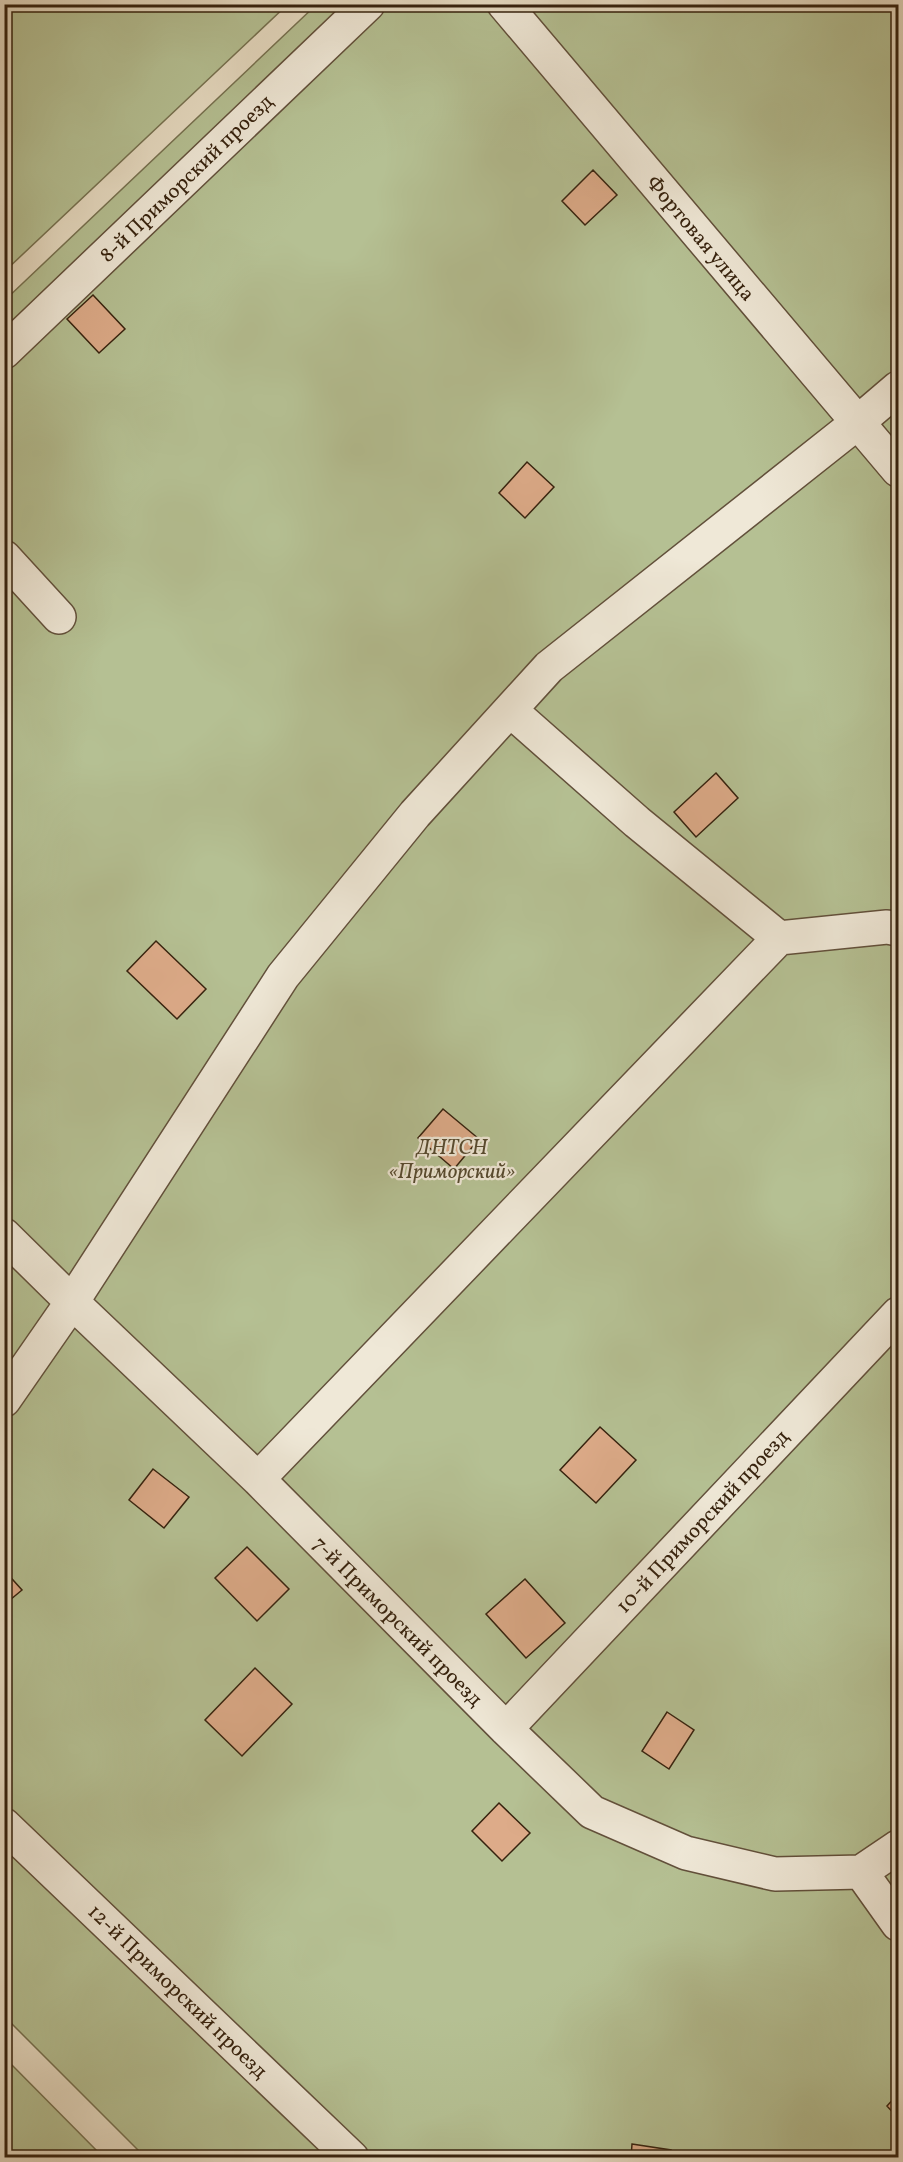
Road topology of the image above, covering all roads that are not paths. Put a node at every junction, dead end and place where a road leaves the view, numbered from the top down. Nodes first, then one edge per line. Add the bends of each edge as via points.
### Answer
1 (368, 4) edge
2 (504, 4) edge
3 (4, 352) edge
4 (898, 388) edge
5 (857, 423) junction
6 (898, 470) edge
7 (4, 557) edge
8 (59, 617) dead end
9 (510, 710) junction
10 (898, 929) edge
11 (779, 938) junction
12 (4, 1235) edge
13 (72, 1302) junction
14 (898, 1314) edge
15 (4, 1400) edge
16 (258, 1479) junction
17 (506, 1729) junction
18 (4, 1826) edge
19 (898, 1847) edge
20 (861, 1872) junction
21 (898, 1924) edge
22 (352, 2157) edge

1 - 3 street, 8-й Приморский проезд
2 - 5 street, Фортовая улица
4 - 5 street
5 - 6 street, Фортовая улица
5 - 9 street via 549,667
7 - 8 street
9 - 11 street via 637,822
9 - 13 street via 416,813 283,976
10 - 11 street
11 - 16 street
12 - 13 street, 7-й Приморский проезд
13 - 15 street
13 - 16 street, 7-й Приморский проезд
14 - 17 street, 10-й Приморский проезд
16 - 17 street, 7-й Приморский проезд
17 - 20 street, 7-й Приморский проезд via 592,1812 686,1852 775,1874
18 - 22 street, 12-й Приморский проезд
19 - 20 street
20 - 21 street

